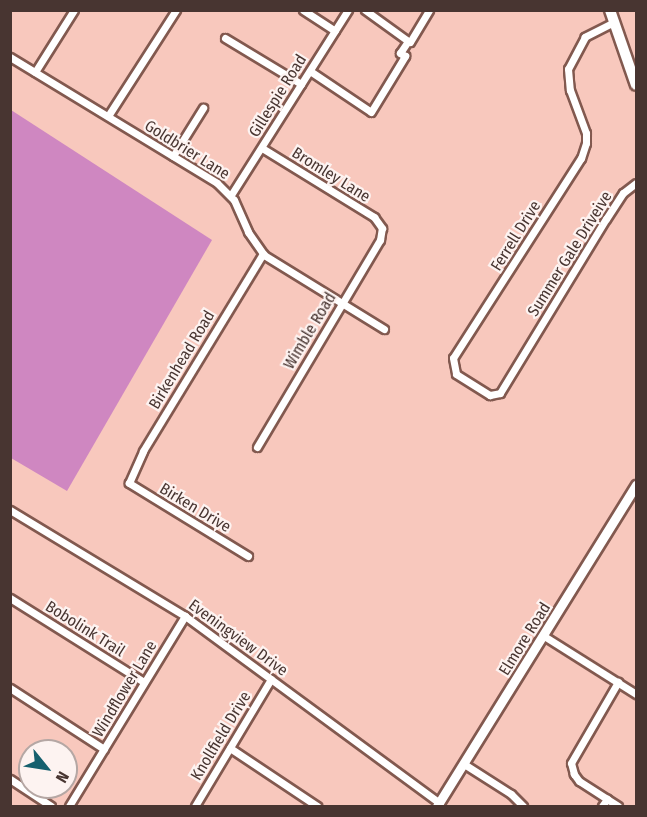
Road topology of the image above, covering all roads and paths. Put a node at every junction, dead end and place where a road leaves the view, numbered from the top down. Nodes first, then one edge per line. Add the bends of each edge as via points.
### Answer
1 (74, 10) edge
2 (176, 10) edge
3 (303, 10) edge
4 (348, 10) edge
5 (365, 10) edge
6 (429, 10) edge
7 (610, 10) edge
8 (614, 22) junction
9 (335, 31) junction
10 (225, 38) dead end
11 (408, 41) junction
12 (10, 57) edge
13 (310, 71) junction
14 (35, 72) junction
15 (302, 84) junction
16 (636, 85) edge
17 (203, 108) dead end
18 (108, 117) junction
19 (262, 148) junction
20 (173, 156) junction
21 (636, 183) edge
22 (231, 195) junction
23 (386, 227) joint
24 (263, 254) junction
25 (342, 304) junction
26 (384, 329) dead end
27 (532, 343) joint
28 (257, 447) dead end
29 (129, 483) joint
30 (636, 485) edge
31 (10, 510) edge
32 (248, 556) dead end
33 (10, 598) edge
34 (185, 616) junction
35 (544, 636) junction
36 (271, 679) junction
37 (144, 682) junction
38 (618, 682) junction
39 (10, 688) edge
40 (636, 694) edge
41 (230, 748) junction
42 (104, 749) junction
43 (464, 764) junction
44 (10, 779) edge
45 (608, 799) junction
46 (438, 805) edge
47 (51, 807) edge
48 (69, 807) edge
49 (195, 807) edge
50 (317, 807) edge
51 (523, 807) edge
52 (602, 807) edge
53 (618, 807) edge

1 - 14 street
2 - 18 street
3 - 9 street
4 - 9 street, Gillespie Road
5 - 11 street
6 - 11 street
7 - 8 main road
8 - 16 main road
8 - 27 street, Ferrell Drive via 585,37 568,69 570,90 586,133 581,158 453,358 456,374 490,395 500,393
9 - 13 street, Gillespie Road
10 - 15 street
11 - 13 street via 400,52 405,56 370,111
12 - 14 street, Goldbrier Lane
13 - 15 street, Gillespie Road
14 - 18 street, Goldbrier Lane
15 - 19 street, Gillespie Road
17 - 20 street
18 - 20 street, Goldbrier Lane
19 - 22 street, Gillespie Road
19 - 23 street, Bromley Lane
20 - 22 street, Goldbrier Lane
21 - 27 street, Summer Gale Driveive via 623,194
22 - 24 street, Goldbrier Lane
23 - 25 street, Wimble Road
24 - 25 street, Goldbrier Lane
24 - 29 street, Birkenhead Road via 143,451
25 - 26 street, Goldbrier Lane
25 - 28 street, Wimble Road
29 - 32 street, Birken Drive
30 - 35 street, Elmore Road
31 - 34 street, Eveningview Drive
33 - 37 street, Bobolink Trail
34 - 36 street, Eveningview Drive
34 - 37 street, Windflower Lane
35 - 38 street
35 - 43 street, Elmore Road
36 - 41 street, Knollfield Drive
36 - 46 street, Eveningview Drive
37 - 42 street, Windflower Lane
38 - 40 street
38 - 45 street via 571,763 579,781
39 - 42 street
41 - 49 street, Knollfield Drive
41 - 50 street
42 - 48 street, Windflower Lane
43 - 46 street, Elmore Road
43 - 51 street via 511,794
44 - 47 street
45 - 52 street
45 - 53 street

